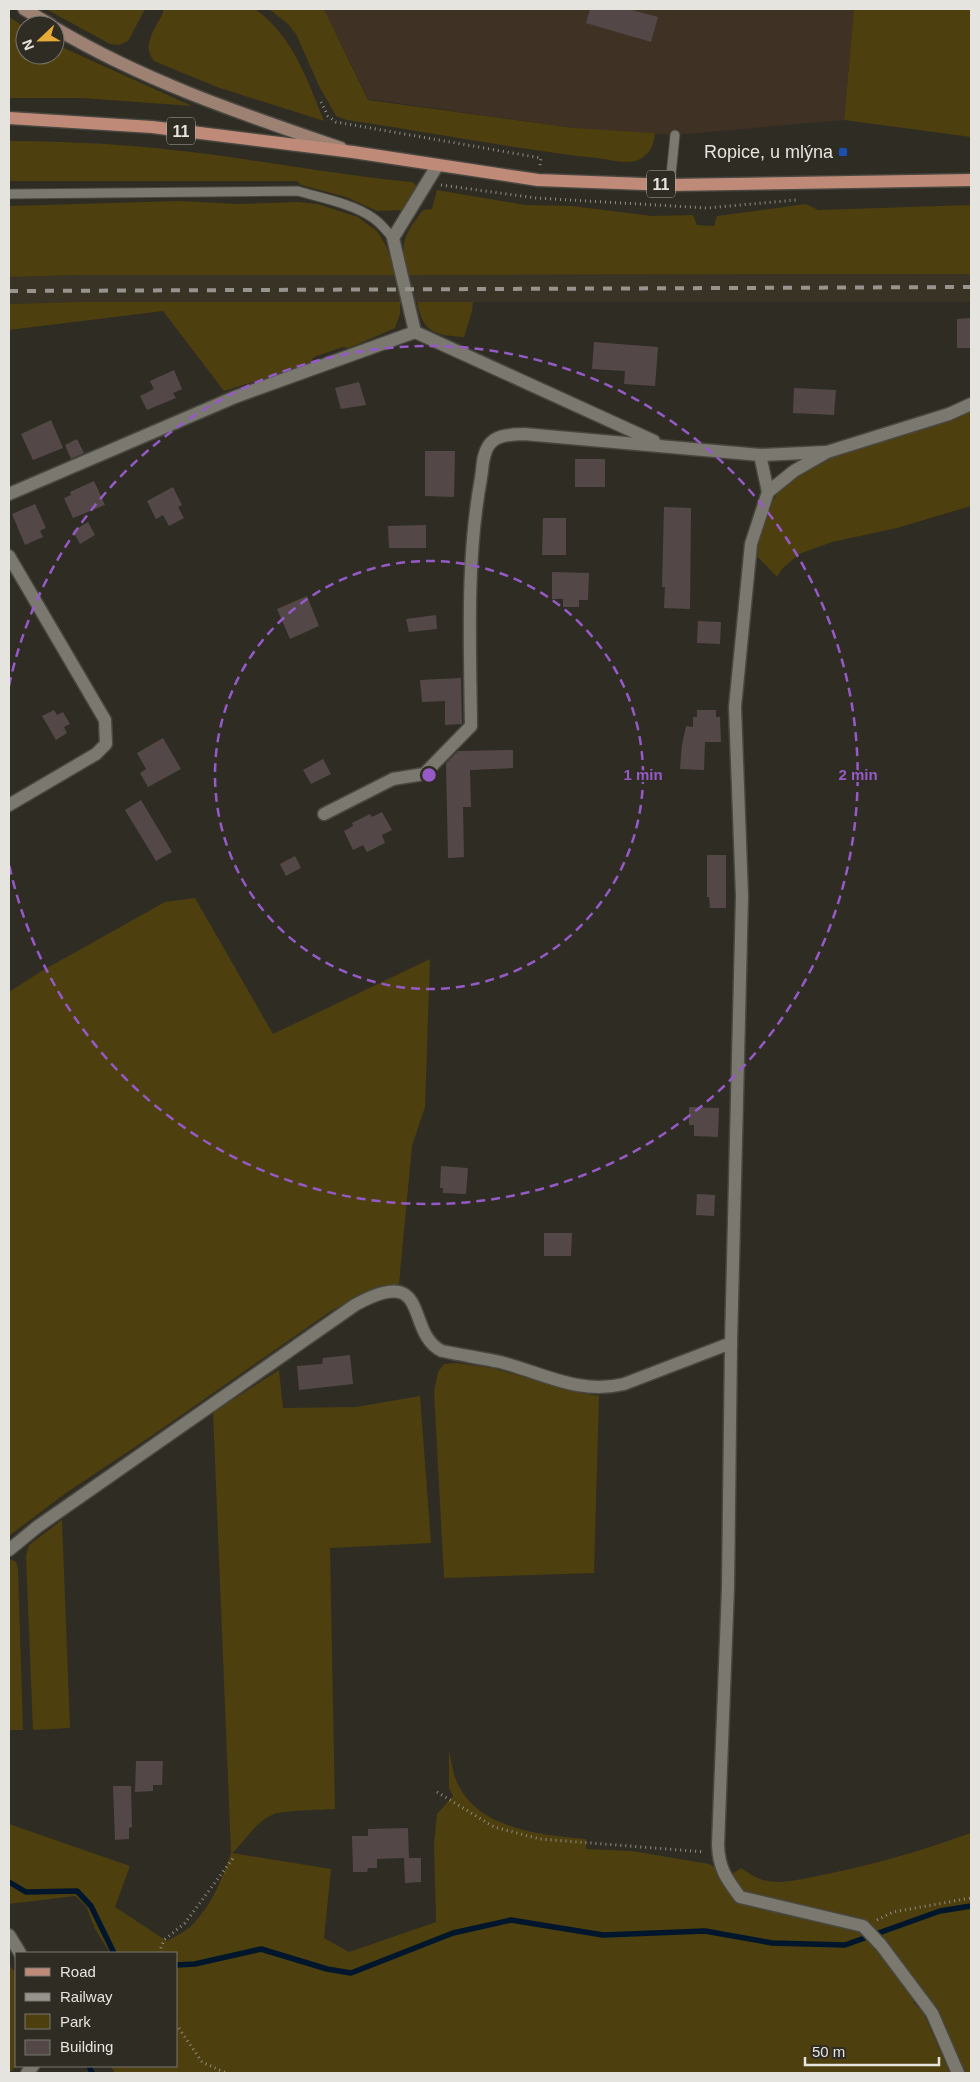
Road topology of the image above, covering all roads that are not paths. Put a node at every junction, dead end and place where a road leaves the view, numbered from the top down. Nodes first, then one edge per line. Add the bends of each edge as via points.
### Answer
1 (65, 33) edge
2 (9, 118) edge
3 (675, 135) dead end
4 (353, 152) junction
5 (437, 166) junction
6 (971, 180) edge
7 (670, 184) junction
8 (9, 194) edge
9 (393, 238) junction
10 (415, 332) junction
11 (971, 404) edge
12 (663, 446) junction
13 (827, 452) junction
14 (760, 455) junction
15 (768, 492) junction
16 (9, 494) edge
17 (9, 556) edge
18 (9, 805) edge
19 (324, 814) dead end
20 (731, 1343) junction
21 (9, 1550) edge
22 (9, 1936) edge
23 (19, 1952) edge
24 (958, 2073) edge

1 - 4 main road via 210,103
2 - 4 main road, 11 via 152,128
3 - 7 lane
4 - 5 main road, 11
5 - 7 main road, 11 via 538,180
5 - 9 street
6 - 7 main road, 11
8 - 9 lane via 298,191 363,212
9 - 10 street
10 - 12 street
10 - 16 street via 235,397
11 - 13 street via 949,414
12 - 14 street
12 - 19 street via 524,434 500,436 491,443 483,454 474,518 471,726 424,774 393,779
13 - 14 street
13 - 15 street via 794,471
14 - 15 street
15 - 20 street via 751,544 735,707 742,896
17 - 18 street via 105,720 106,744 96,754
20 - 21 street via 624,1384 581,1387 500,1362 442,1352 426,1336 414,1304 406,1296 396,1292 375,1294 37,1527
20 - 24 street via 728,1588 718,1853 724,1875 740,1897 864,1927 932,2013
22 - 23 street

